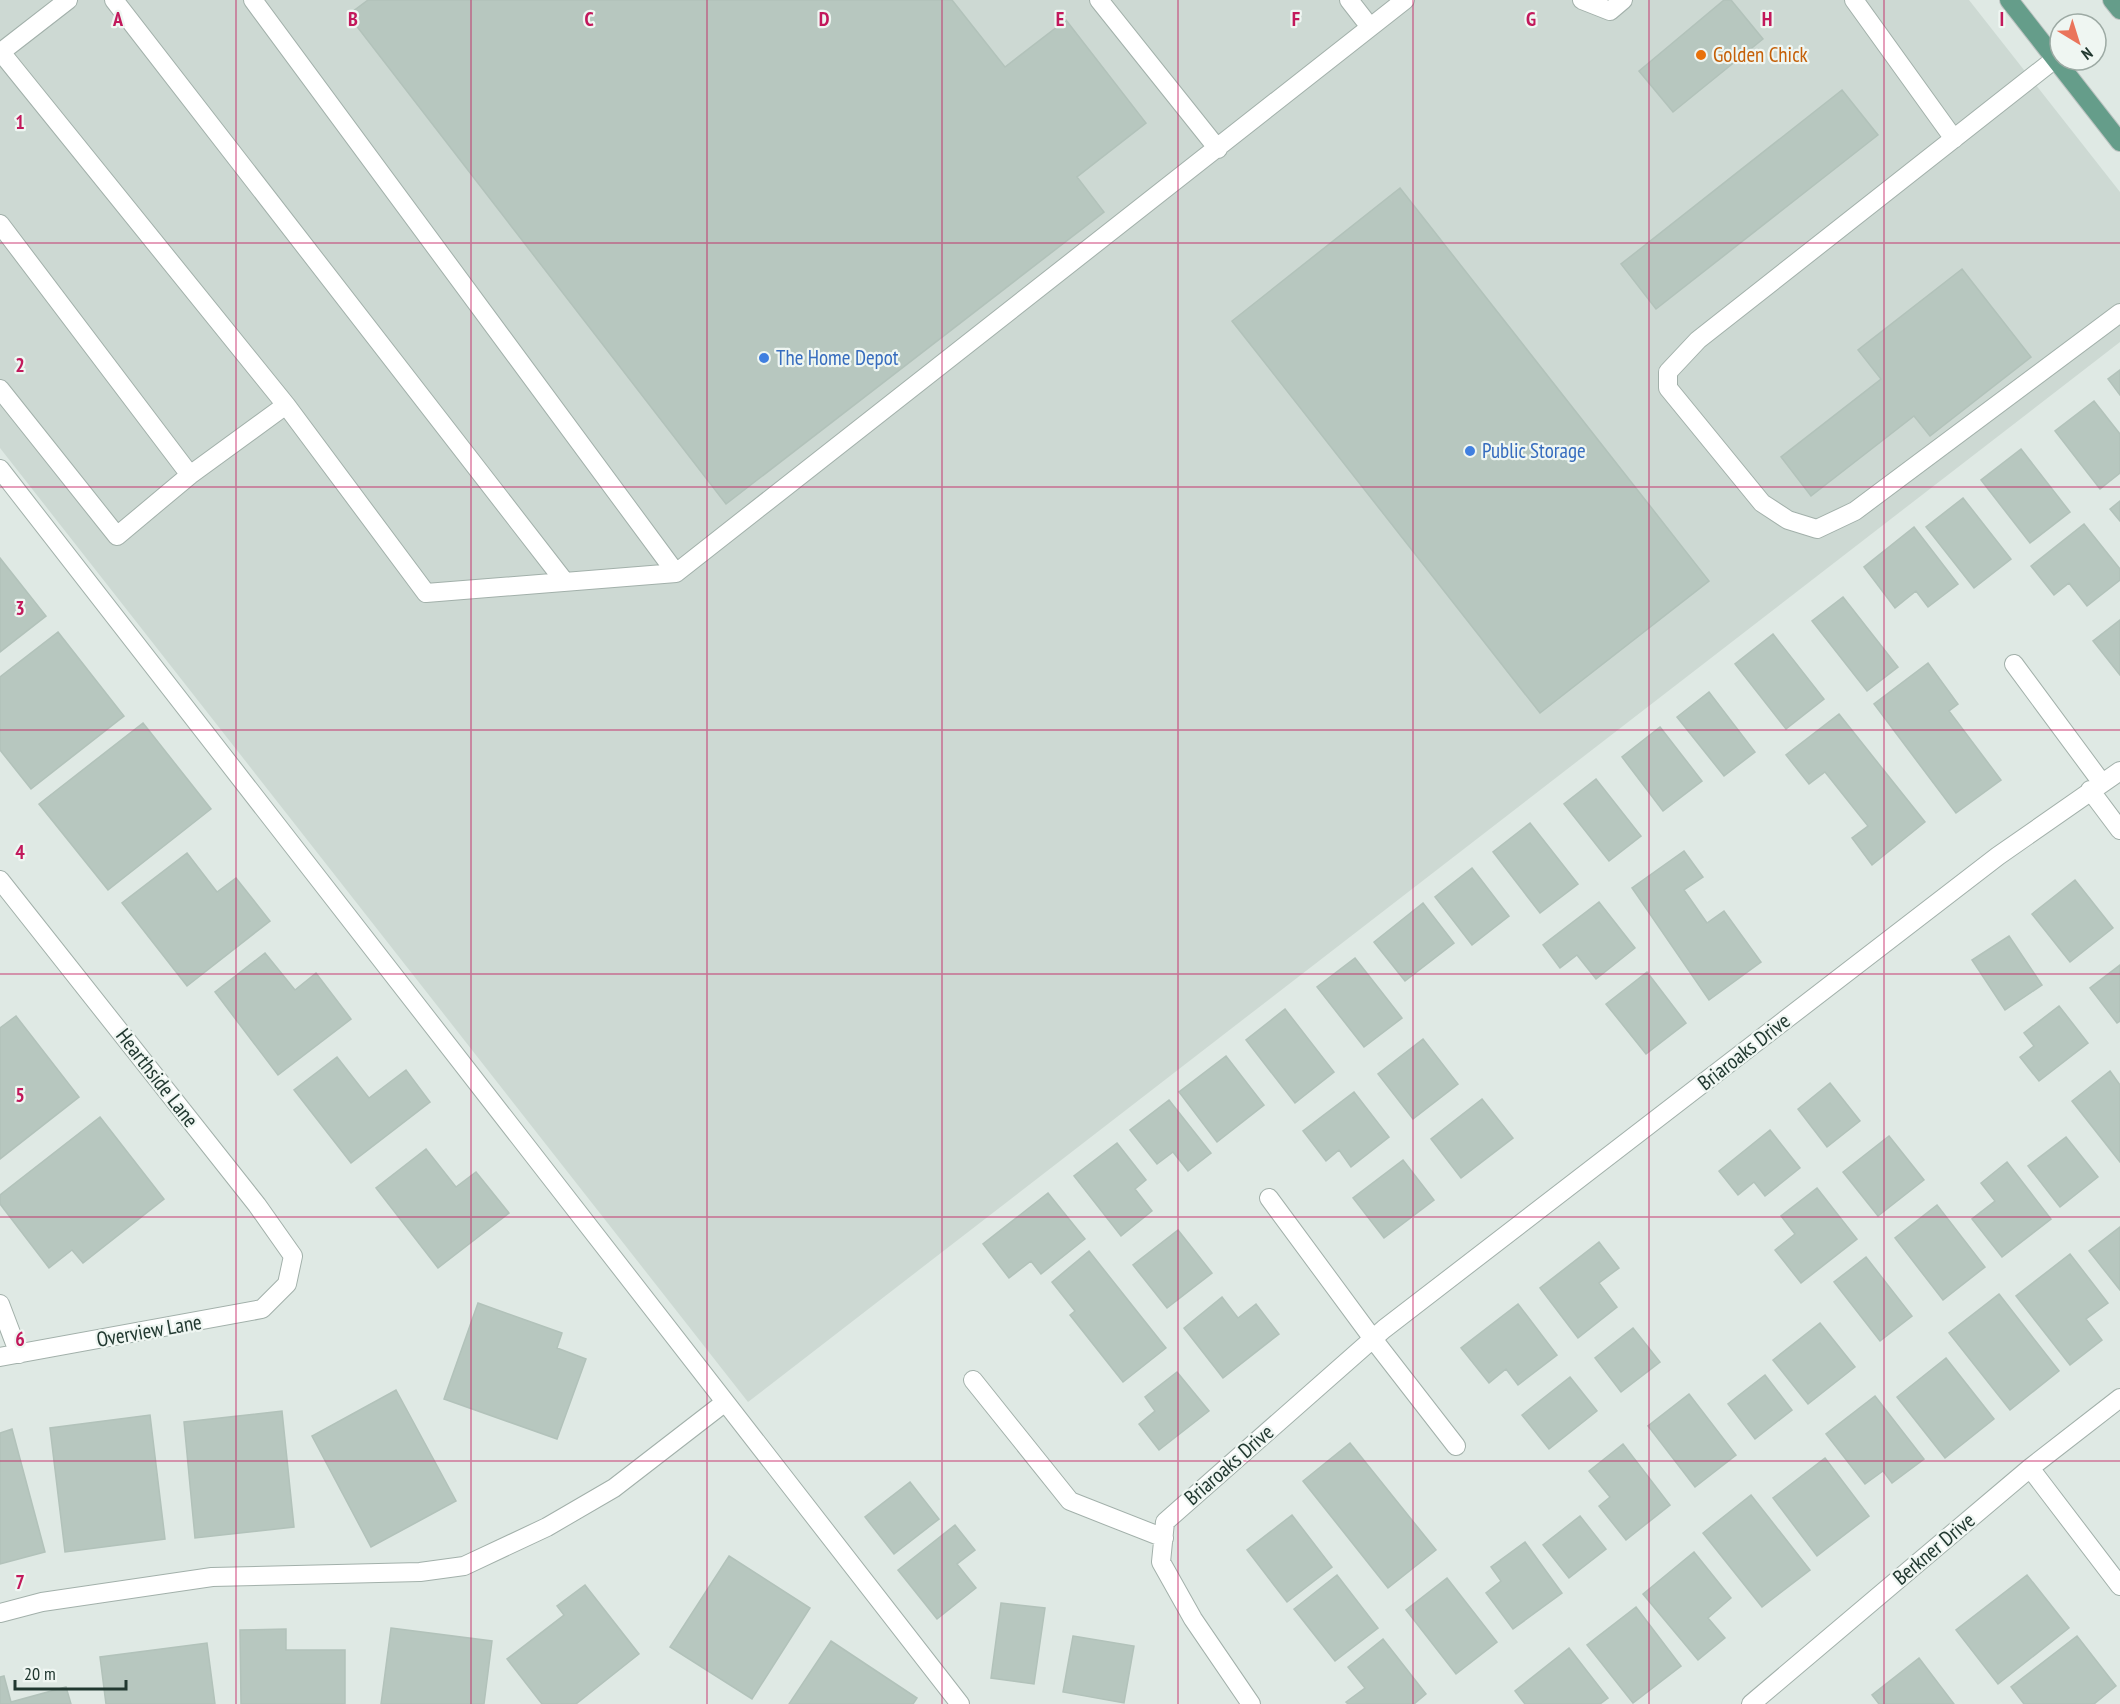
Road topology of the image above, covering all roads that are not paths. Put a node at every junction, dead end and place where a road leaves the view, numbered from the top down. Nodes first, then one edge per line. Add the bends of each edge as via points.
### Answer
1 (68, 0) edge
2 (114, 0) edge
3 (254, 0) edge
4 (1099, 0) edge
5 (1349, 0) edge
6 (1405, 0) edge
7 (1582, 0) edge
8 (1623, 0) edge
9 (1854, 0) edge
10 (2009, 0) edge
11 (2112, 0) edge
12 (2120, 10) edge
13 (1370, 27) junction
14 (2048, 50) edge
15 (0, 51) edge
16 (2048, 65) edge
17 (2065, 72) edge
18 (1954, 139) junction
19 (2120, 142) edge
20 (1218, 149) junction
21 (0, 224) edge
22 (2120, 314) edge
23 (0, 389) edge
24 (286, 405) junction
25 (1, 474) edge
26 (190, 475) junction
27 (676, 573) junction
28 (565, 582) junction
29 (2014, 664) dead end
30 (2120, 771) edge
31 (2096, 787) junction
32 (2120, 830) edge
33 (0, 880) edge
34 (1269, 1198) dead end
35 (287, 1284) joint
36 (0, 1304) edge
37 (1373, 1339) junction
38 (19, 1354) junction
39 (0, 1357) edge
40 (973, 1380) dead end
41 (2120, 1398) edge
42 (724, 1403) junction
43 (1456, 1446) dead end
44 (2031, 1468) junction
45 (1164, 1538) junction
46 (2120, 1586) edge
47 (0, 1613) edge
48 (960, 1704) edge
49 (1251, 1704) edge
50 (1751, 1704) edge

1 - 15 street
2 - 28 street
3 - 27 street
4 - 20 street
5 - 13 street
6 - 13 street
7 - 8 street via 1610,11
9 - 18 street
10 - 14 main road
11 - 12 main road
13 - 20 street
15 - 24 street
16 - 18 street
17 - 19 main road
18 - 22 street via 1698,340 1668,372 1668,388 1762,503 1788,520 1817,529 1855,511
20 - 27 street
21 - 26 street
23 - 26 street via 117,536
24 - 26 street
24 - 28 street via 426,593
25 - 42 street
27 - 28 street
29 - 31 street
30 - 31 street, Briaroaks Drive
31 - 32 street
31 - 37 street, Briaroaks Drive via 1989,863
33 - 35 street, Hearthside Lane via 274,1228 293,1256
34 - 37 street
35 - 38 street, Overview Lane via 262,1309
36 - 38 street
37 - 43 street
37 - 45 street, Briaroaks Drive via 1166,1522
38 - 39 street, Overview Lane
40 - 45 street via 1070,1501
41 - 44 street, Berkner Drive
42 - 47 street via 614,1488 547,1527 464,1566 420,1572 212,1577 42,1602
42 - 48 street
44 - 46 street
44 - 50 street, Berkner Drive
45 - 49 street, Briaroaks Drive via 1161,1562 1193,1619

